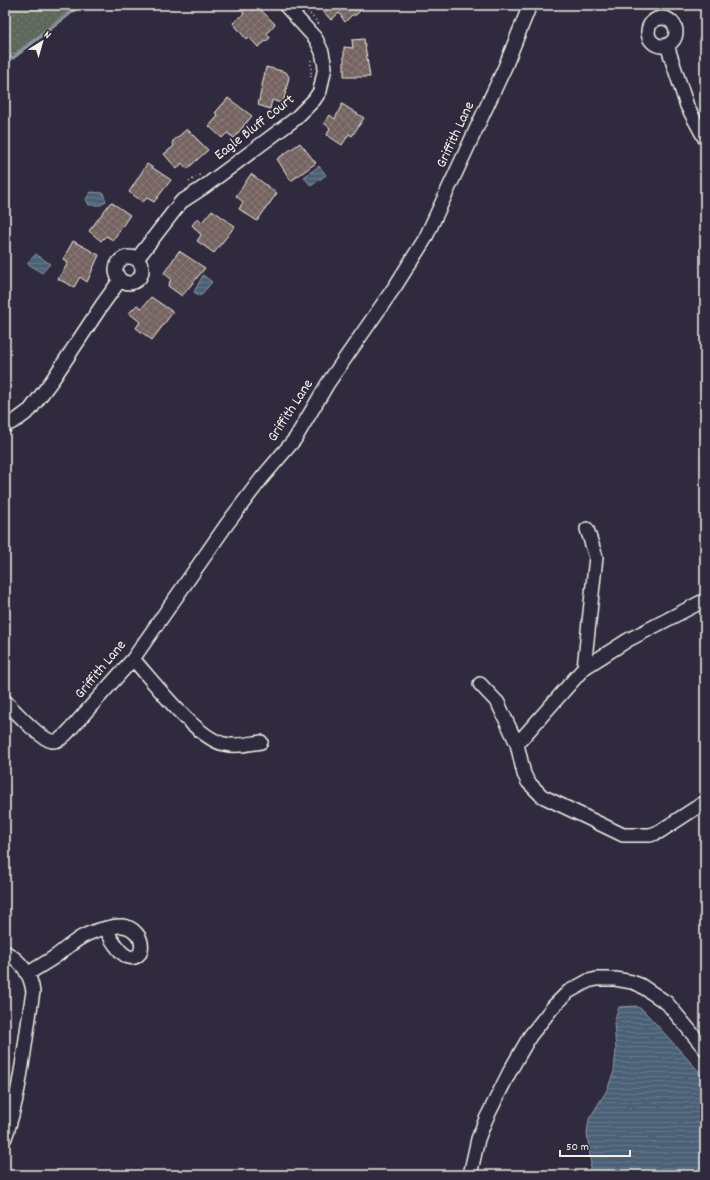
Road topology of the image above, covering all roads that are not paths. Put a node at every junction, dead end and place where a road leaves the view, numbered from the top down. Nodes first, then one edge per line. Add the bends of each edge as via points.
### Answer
1 (285, 5) edge
2 (530, 5) edge
3 (667, 45) dead end
4 (705, 139) edge
5 (137, 259) junction
6 (120, 280) junction
7 (5, 426) edge
8 (587, 529) dead end
9 (705, 600) edge
10 (133, 659) junction
11 (584, 668) junction
12 (480, 684) dead end
13 (5, 701) edge
14 (261, 742) dead end
15 (516, 744) junction
16 (705, 802) edge
17 (106, 928) dead end
18 (5, 952) edge
19 (27, 974) junction
20 (705, 1049) edge
21 (5, 1138) edge
22 (470, 1175) edge

1 - 5 street, Eagle Bluff Court via 316,39 322,52 325,66 320,91 296,119 181,202
2 - 10 street, Griffith Lane via 505,67 424,239 328,384 295,439 227,524
3 - 4 street via 687,106
5 - 6 street via 125,257 118,262 116,274
5 - 6 street via 143,270 137,282 128,284
6 - 7 street via 30,410
8 - 11 street via 596,557
9 - 11 street via 628,640
10 - 13 street, Griffith Lane via 60,739 52,741 42,736
10 - 14 street via 194,727 209,738 223,744
11 - 15 street
12 - 15 street via 498,703
15 - 16 street via 528,782 542,796 623,835 650,835 659,832
17 - 19 street via 85,934
18 - 19 street via 22,965
19 - 21 street via 32,982 32,992 16,1098
20 - 22 street via 667,1003 640,985 615,979 588,981 568,992 530,1036 486,1119 478,1139

